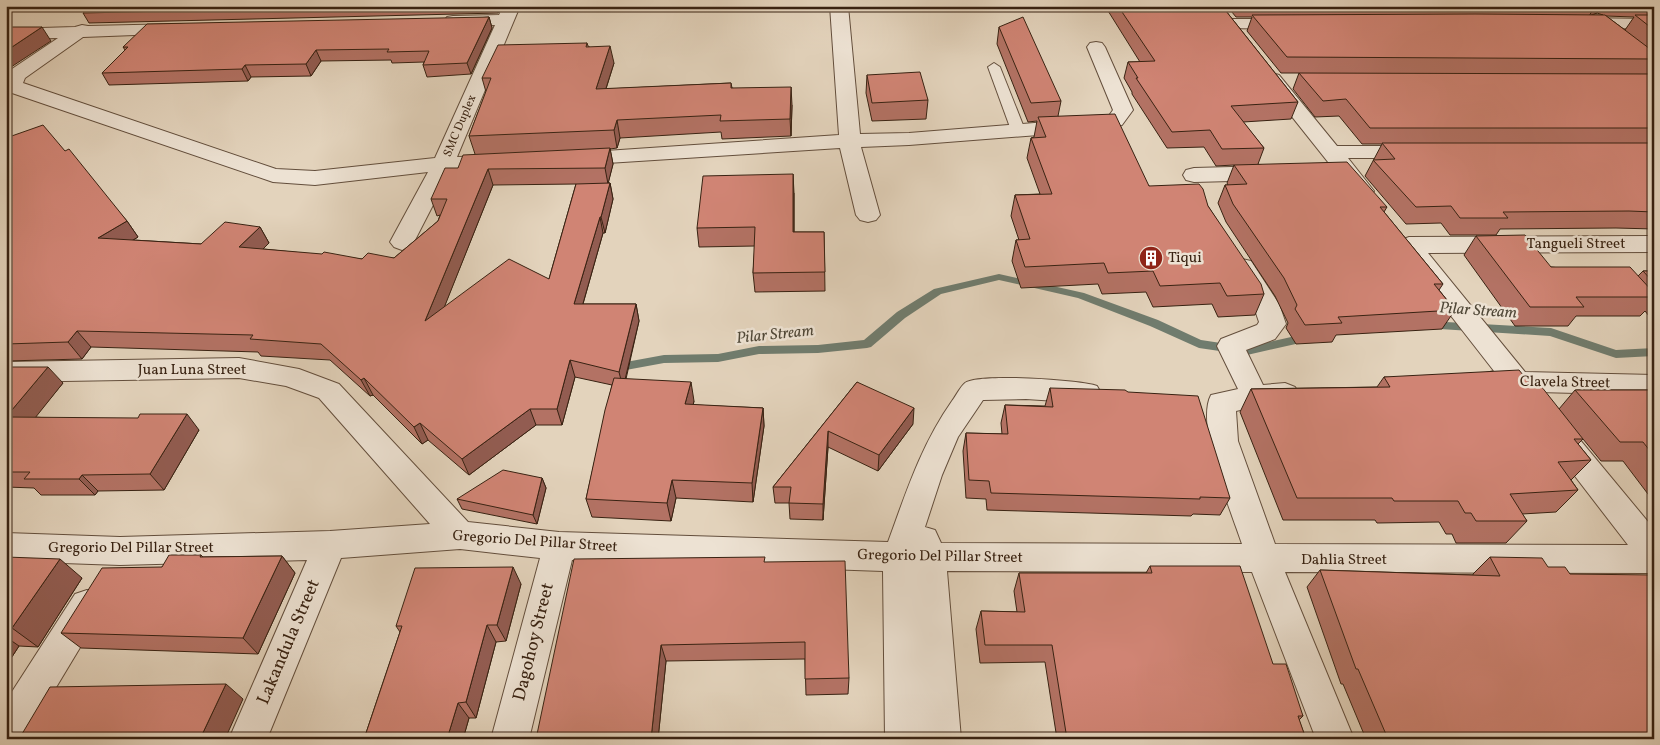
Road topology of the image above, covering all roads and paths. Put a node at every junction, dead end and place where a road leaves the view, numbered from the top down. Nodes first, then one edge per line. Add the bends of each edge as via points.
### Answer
1 (839, 6) edge
2 (1216, 6) edge
3 (1580, 6) edge
4 (509, 13) edge
5 (437, 22) edge
6 (1562, 23) edge
7 (1231, 24) junction
8 (1301, 24) edge
9 (1601, 24) junction
10 (1654, 24) edge
11 (198, 28) edge
12 (82, 30) junction
13 (6, 34) edge
14 (1623, 42) edge
15 (1096, 47) dead end
16 (994, 67) dead end
17 (11, 75) edge
18 (1018, 130) junction
19 (850, 141) junction
20 (1332, 152) junction
21 (1439, 152) edge
22 (560, 159) edge
23 (521, 161) edge
24 (443, 164) junction
25 (1345, 171) junction
26 (1289, 172) edge
27 (1317, 172) edge
28 (1194, 175) dead end
29 (1377, 208) edge
30 (868, 215) dead end
31 (402, 242) dead end
32 (1654, 244) edge
33 (1230, 250) edge
34 (6, 372) edge
35 (1510, 372) junction
36 (1467, 380) edge
37 (1654, 385) edge
38 (1252, 389) junction
39 (1313, 392) edge
40 (1117, 395) edge
41 (1193, 400) edge
42 (1221, 402) junction
43 (460, 535) junction
44 (330, 545) junction
45 (558, 546) junction
46 (6, 547) edge
47 (120, 551) junction
48 (1654, 553) edge
49 (1035, 557) joint
50 (914, 558) junction
51 (1654, 559) edge
52 (1264, 560) junction
53 (6, 735) edge
54 (248, 739) edge
55 (510, 739) edge
56 (904, 739) edge
57 (942, 739) edge
58 (1335, 739) edge

1 - 19 street
2 - 7 street
3 - 9 street
4 - 5 street
4 - 24 street, SMC Duplex
6 - 9 street
7 - 8 street
7 - 20 street via 1253,53 1284,81
9 - 10 street
9 - 14 street
11 - 12 street
12 - 13 street
12 - 17 street
15 - 18 street via 1120,100 1123,110 1119,117 1103,124
16 - 18 lane
17 - 24 street via 13,85 19,88 273,175 315,178
18 - 19 street
19 - 22 street
19 - 30 street
20 - 21 street
20 - 25 street
23 - 24 street
24 - 31 street, SMC Duplex
25 - 27 street
25 - 29 street
26 - 28 street
32 - 35 street, Tangueli Street via 1403,237
33 - 38 street via 1266,304 1273,324 1266,332 1230,346
34 - 43 street, Juan Luna Street via 239,368 289,376 329,392
35 - 36 street, Clavela Street
35 - 37 street, Clavela Street
35 - 48 street
38 - 39 street
38 - 42 street
40 - 50 street via 1026,389 975,390 945,433 927,475 916,512
41 - 42 street
42 - 52 street via 1223,441
43 - 44 street, Gregorio Del Pillar Street
43 - 45 street, Gregorio Del Pillar Street
44 - 47 street, Gregorio Del Pillar Street
44 - 54 street, Lakandula Street
45 - 50 street, Gregorio Del Pillar Street
45 - 55 street, Dagohoy Street
46 - 47 street, Gregorio Del Pillar Street
47 - 53 street
49 - 50 street, Gregorio Del Pillar Street
49 - 52 street, Dahlia Street
50 - 56 street
50 - 57 street
51 - 52 street, Dahlia Street
52 - 58 street

